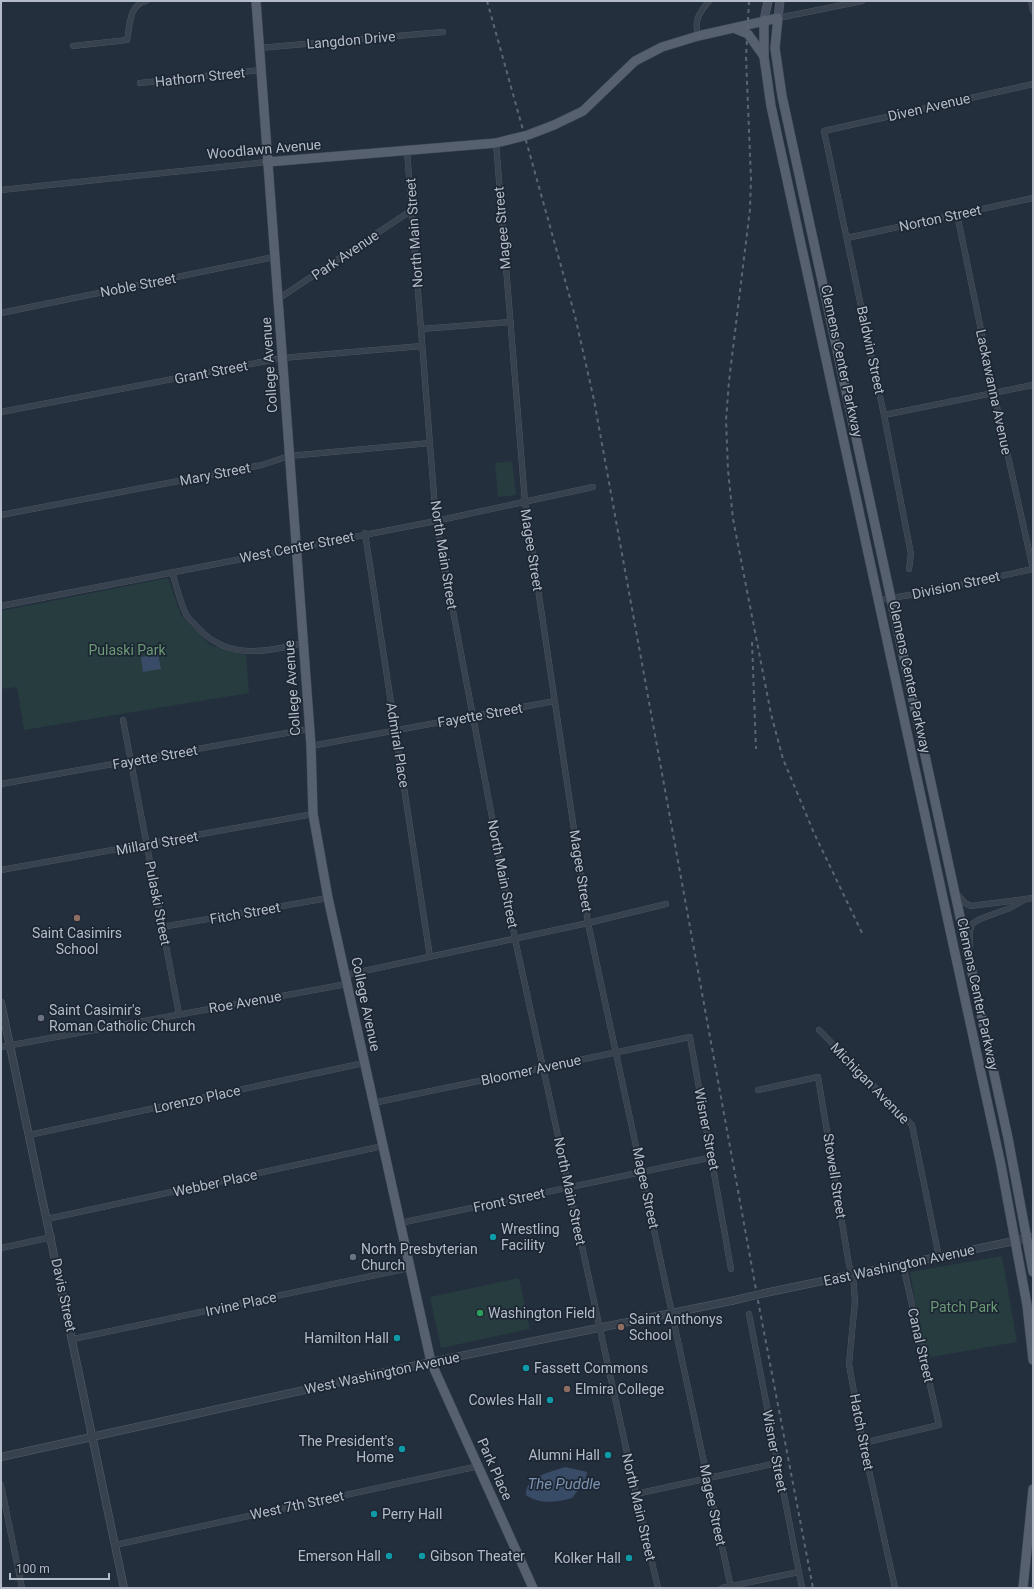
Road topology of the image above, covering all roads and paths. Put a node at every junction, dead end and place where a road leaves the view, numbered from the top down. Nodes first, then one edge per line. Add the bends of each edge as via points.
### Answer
1 (146, 1) edge
2 (256, 1) edge
3 (709, 1) edge
4 (768, 1) edge
5 (780, 1) edge
6 (862, 1) edge
7 (1031, 1) edge
8 (1033, 11) edge
9 (778, 18) junction
10 (764, 20) junction
11 (734, 28) junction
12 (443, 32) dead end
13 (698, 36) junction
14 (73, 46) dead end
15 (259, 48) junction
16 (764, 57) junction
17 (260, 70) junction
18 (140, 83) dead end
19 (1033, 84) edge
20 (824, 131) joint
21 (496, 143) junction
22 (407, 151) junction
23 (267, 162) junction
24 (1, 190) edge
25 (1033, 198) edge
26 (412, 210) junction
27 (957, 214) junction
28 (847, 238) junction
29 (274, 257) junction
30 (278, 299) junction
31 (1, 313) edge
32 (510, 322) junction
33 (421, 329) junction
34 (422, 346) junction
35 (282, 358) junction
36 (1033, 385) edge
37 (994, 393) junction
38 (1, 412) edge
39 (884, 415) junction
40 (430, 443) junction
41 (289, 456) junction
42 (593, 487) dead end
43 (525, 502) junction
44 (1, 515) edge
45 (436, 521) junction
46 (365, 533) junction
47 (296, 547) junction
48 (910, 569) dead end
49 (1033, 569) edge
50 (172, 572) junction
51 (890, 599) junction
52 (879, 600) junction
53 (1, 606) edge
54 (303, 643) junction
55 (555, 701) junction
56 (473, 716) junction
57 (123, 720) dead end
58 (309, 729) junction
59 (396, 730) junction
60 (311, 746) junction
61 (131, 761) junction
62 (1, 784) edge
63 (313, 814) junction
64 (147, 845) junction
65 (1, 870) edge
66 (954, 889) junction
67 (328, 898) junction
68 (1033, 898) edge
69 (1026, 899) junction
70 (666, 904) dead end
71 (588, 923) junction
72 (162, 927) junction
73 (515, 939) junction
74 (430, 957) junction
75 (970, 961) junction
76 (346, 979) junction
77 (1, 1003) edge
78 (179, 1014) junction
79 (819, 1030) dead end
80 (690, 1037) joint
81 (10, 1045) junction
82 (1, 1047) edge
83 (616, 1052) junction
84 (364, 1063) junction
85 (543, 1067) junction
86 (758, 1090) dead end
87 (373, 1103) junction
88 (29, 1135) junction
89 (383, 1146) junction
90 (712, 1157) junction
91 (642, 1172) junction
92 (570, 1187) junction
93 (46, 1219) junction
94 (400, 1223) junction
95 (52, 1237) junction
96 (1030, 1238) edge
97 (1015, 1241) junction
98 (1, 1248) edge
99 (939, 1257) junction
100 (903, 1264) junction
101 (409, 1268) junction
102 (731, 1269) dead end
103 (1033, 1272) edge
104 (853, 1275) junction
105 (765, 1293) joint
106 (673, 1313) junction
107 (749, 1314) dead end
108 (600, 1327) junction
109 (73, 1339) junction
110 (1033, 1360) edge
111 (431, 1362) junction
112 (91, 1436) junction
113 (863, 1443) junction
114 (1, 1457) edge
115 (777, 1463) junction
116 (479, 1466) junction
117 (707, 1478) junction
118 (1, 1485) edge
119 (1033, 1489) edge
120 (636, 1494) junction
121 (115, 1545) junction
122 (798, 1572) junction
123 (731, 1587) edge
124 (22, 1588) edge
125 (124, 1588) edge
126 (533, 1588) edge
127 (658, 1588) edge
128 (722, 1588) edge
129 (802, 1588) edge
130 (895, 1588) edge
131 (1023, 1588) edge

1 - 14 street via 140,2 134,9 126,40
2 - 15 main road, College Avenue
3 - 13 street via 701,11 695,26
4 - 10 main road, Clemens Center Parkway
5 - 9 main road, Clemens Center Parkway
6 - 9 street
7 - 8 street
9 - 10 main road, Woodlawn Avenue
9 - 51 main road, Clemens Center Parkway via 775,48 782,96
10 - 11 main road, Woodlawn Avenue
10 - 16 main road, Clemens Center Parkway
11 - 13 main road, Woodlawn Avenue
11 - 16 main road via 748,34
12 - 15 street, Langdon Drive
13 - 21 main road, Woodlawn Avenue via 662,47 635,61 582,110 554,125
15 - 17 main road, College Avenue
16 - 52 main road, Clemens Center Parkway via 773,113
17 - 18 street, Hathorn Street
17 - 23 main road, College Avenue
19 - 20 street, Diven Avenue
20 - 28 street, Baldwin Street
21 - 22 main road, Woodlawn Avenue
21 - 32 street, Magee Street
22 - 23 main road, Woodlawn Avenue
22 - 26 street, North Main Street
23 - 24 street, Woodlawn Avenue
23 - 29 main road, College Avenue
25 - 27 street, Norton Street
26 - 30 street, Park Avenue
26 - 33 street, North Main Street
27 - 28 street, Norton Street
27 - 37 street, Lackawanna Avenue
28 - 39 street, Baldwin Street
29 - 30 main road, College Avenue
29 - 31 street, Noble Street
30 - 35 main road, College Avenue
32 - 33 street
32 - 43 street, Magee Street
33 - 34 street, North Main Street
34 - 35 street, Grant Street
34 - 40 street, North Main Street
35 - 38 street, Grant Street
35 - 41 main road, College Avenue
36 - 37 street
37 - 39 street
37 - 49 street, Lackawanna Avenue
39 - 48 street, Baldwin Street via 911,554
40 - 41 street, Mary Street
40 - 45 street, North Main Street
41 - 44 street, Mary Street via 262,465
41 - 47 main road, College Avenue
42 - 43 street, West Center Street
43 - 45 street, West Center Street
43 - 55 street, Magee Street
45 - 46 street, West Center Street
45 - 56 street, North Main Street
46 - 47 street, West Center Street
46 - 59 street, Admiral Place
47 - 50 street, West Center Street
47 - 54 main road, College Avenue
49 - 51 street, Division Street
50 - 53 street, West Center Street
50 - 54 street via 187,616 217,644 250,652
51 - 52 street, Division Street
51 - 66 main road, Clemens Center Parkway
52 - 97 main road, Clemens Center Parkway via 1000,1159
54 - 58 main road, College Avenue
55 - 56 street, Fayette Street
55 - 71 street, Magee Street
56 - 59 street, Fayette Street
56 - 73 street, North Main Street
57 - 61 street, Pulaski Street
58 - 60 main road, College Avenue
58 - 61 street, Fayette Street
59 - 60 street, Fayette Street
59 - 74 street, Admiral Place
60 - 63 main road, College Avenue
61 - 62 street, Fayette Street
61 - 64 street, Pulaski Street
63 - 64 street, Millard Street
63 - 67 main road, College Avenue
64 - 65 street, Millard Street
64 - 72 street, Pulaski Street
66 - 69 street via 965,903 971,906
66 - 75 main road, Clemens Center Parkway
67 - 72 street, Fitch Street
67 - 76 main road, College Avenue
68 - 69 street
69 - 75 street via 1010,908 980,918 972,924
70 - 71 street, Roe Avenue
71 - 73 street, Roe Avenue
71 - 83 street, Magee Street
72 - 78 street, Pulaski Street
73 - 74 street, Roe Avenue
73 - 85 street, North Main Street
74 - 76 street, Roe Avenue
75 - 96 main road, Clemens Center Parkway
76 - 78 street, Roe Avenue
76 - 84 main road, College Avenue
77 - 81 street, Davis Street
78 - 81 street, Roe Avenue
79 - 99 street, Michigan Avenue via 912,1125
80 - 83 street, Bloomer Avenue
80 - 90 street, Wisner Street
81 - 82 street, Roe Avenue
81 - 88 street, Davis Street
83 - 85 street, Bloomer Avenue
83 - 91 street, Magee Street
84 - 87 main road, College Avenue
84 - 88 street, Lorenzo Place
85 - 87 street, Bloomer Avenue
85 - 92 street, North Main Street
86 - 104 street, Stowell Street via 818,1077 849,1265
87 - 89 main road, College Avenue
88 - 93 street, Davis Street
89 - 93 street, Webber Place
89 - 94 main road, College Avenue
90 - 91 street, Front Street
90 - 102 street, Wisner Street
91 - 92 street, Front Street
91 - 106 street, Magee Street
92 - 94 street, Front Street
92 - 108 street, North Main Street
93 - 95 street, Davis Street
94 - 101 main road, College Avenue
95 - 98 street
95 - 109 street, Davis Street
96 - 97 street, East Washington Avenue
96 - 103 main road, Clemens Center Parkway
97 - 99 street, East Washington Avenue
97 - 110 main road, Clemens Center Parkway via 1027,1305
99 - 100 street, East Washington Avenue
100 - 104 street, East Washington Avenue
100 - 113 street, Canal Street via 939,1425
101 - 109 street, Irvine Place
101 - 111 main road, College Avenue
104 - 105 street, East Washington Avenue
104 - 113 street, Hatch Street via 854,1301 849,1364
105 - 106 street, West Washington Avenue, bridge
106 - 108 street, West Washington Avenue
106 - 117 street, Magee Street
107 - 115 street, Wisner Street
108 - 111 street, West Washington Avenue
108 - 120 street, North Main Street
109 - 112 street, Davis Street
111 - 112 street, West Washington Avenue
111 - 116 main road, Park Place
112 - 114 street, West Washington Avenue
112 - 121 street, Davis Street
113 - 130 street, Hatch Street
115 - 117 street
115 - 122 street, Wisner Street
116 - 121 street, West 7th Street
116 - 126 main road, Park Place
117 - 120 street
117 - 123 street, Magee Street
118 - 124 street
119 - 131 main road
120 - 127 street, North Main Street
121 - 125 street, Davis Street
122 - 123 street
122 - 129 street, Wisner Street
123 - 128 street

